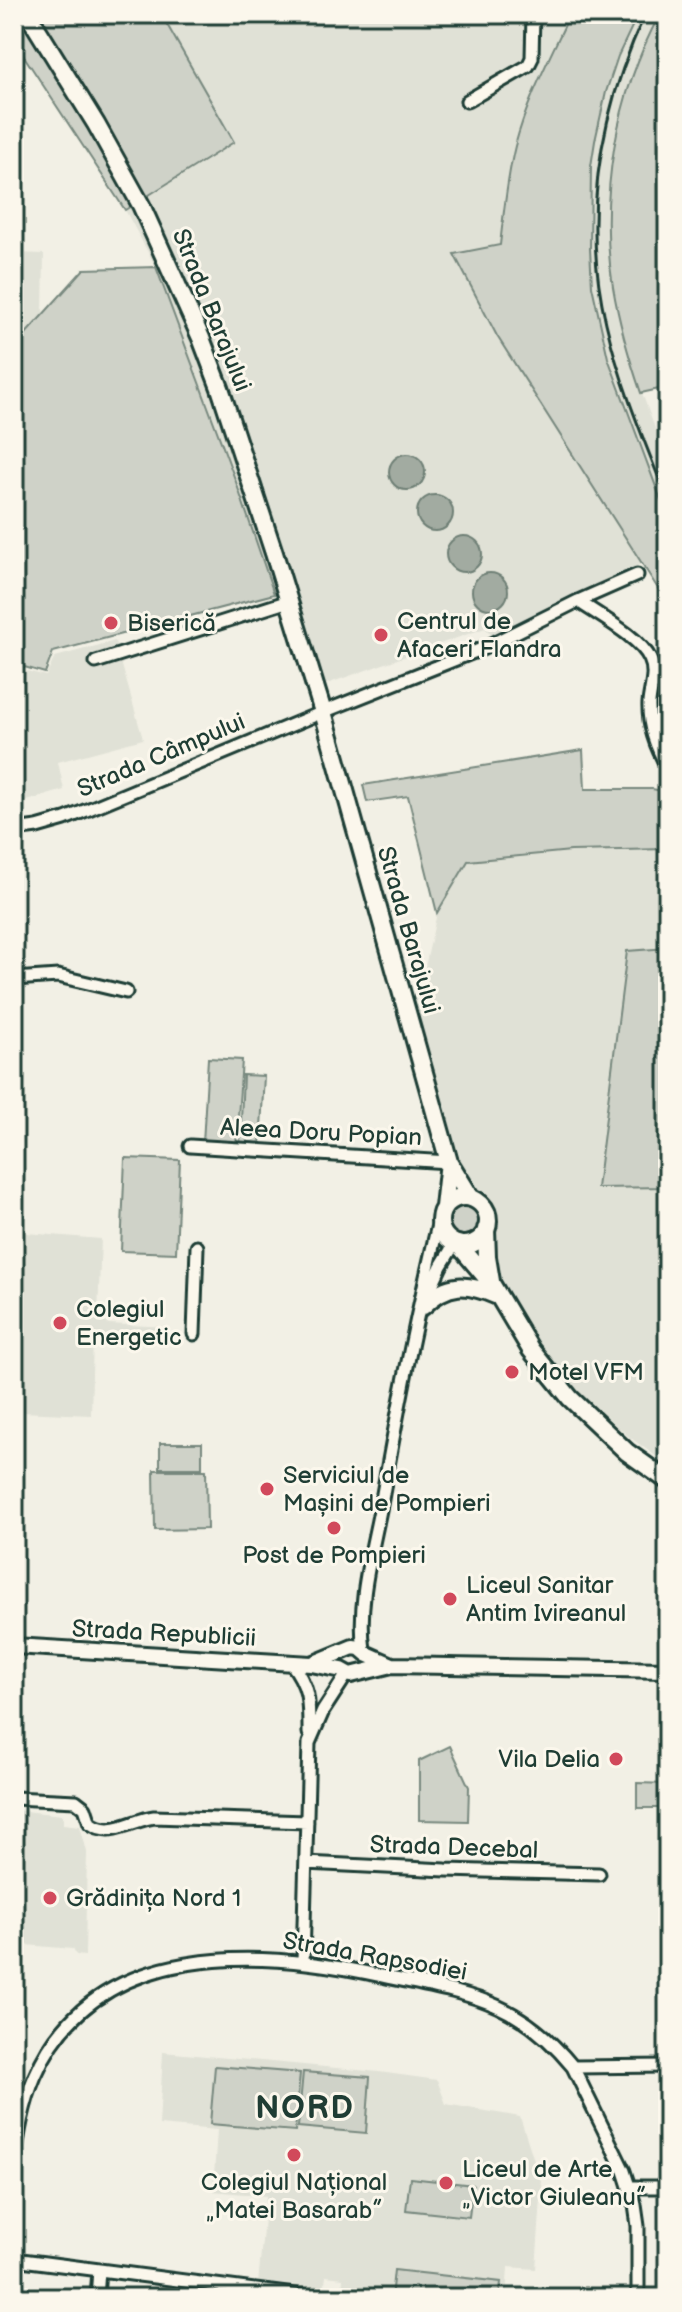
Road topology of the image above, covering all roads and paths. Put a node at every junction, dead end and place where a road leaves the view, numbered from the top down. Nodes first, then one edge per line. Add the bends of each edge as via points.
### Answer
1 (28, 14) edge
2 (533, 14) edge
3 (467, 101) dead end
4 (637, 575) dead end
5 (289, 601) junction
6 (578, 601) junction
7 (96, 662) dead end
8 (323, 712) junction
9 (668, 768) edge
10 (14, 830) edge
11 (14, 979) edge
12 (126, 992) dead end
13 (190, 1146) dead end
14 (449, 1162) junction
15 (471, 1198) junction
16 (442, 1212) junction
17 (486, 1229) junction
18 (456, 1243) junction
19 (197, 1247) dead end
20 (494, 1289) junction
21 (423, 1306) junction
22 (416, 1324) junction
23 (194, 1334) dead end
24 (668, 1481) edge
25 (14, 1646) edge
26 (356, 1651) junction
27 (291, 1663) junction
28 (311, 1664) junction
29 (392, 1665) junction
30 (668, 1670) edge
31 (364, 1671) junction
32 (345, 1672) junction
33 (309, 1743) junction
34 (14, 1798) edge
35 (307, 1822) junction
36 (306, 1863) junction
37 (599, 1874) dead end
38 (303, 1961) junction
39 (668, 2066) edge
40 (573, 2067) junction
41 (19, 2109) edge
42 (14, 2164) edge
43 (630, 2187) junction
44 (668, 2187) edge
45 (14, 2259) edge
46 (99, 2270) junction
47 (97, 2298) edge
48 (318, 2298) edge
49 (638, 2298) edge

1 - 5 highway, Strada Barajului via 141,205 201,338
2 - 3 street via 528,66
4 - 6 street
5 - 7 street
5 - 8 highway, Strada Barajului
6 - 8 street via 484,648
6 - 9 street via 650,658 651,727
8 - 10 street, Strada Câmpului via 65,819
8 - 14 highway, Strada Barajului
11 - 12 street via 58,976
13 - 14 street, Aleea Doru Popian
14 - 15 highway, Strada Barajului
14 - 16 highway, Strada Barajului
15 - 16 highway via 456,1198
15 - 17 highway via 486,1212
16 - 18 highway via 443,1232
16 - 22 street
17 - 18 highway via 472,1243
17 - 20 highway
18 - 20 highway
18 - 21 street
19 - 23 street
20 - 21 highway via 455,1286
20 - 24 highway via 531,1350 570,1398 627,1452
21 - 22 street
22 - 26 street
25 - 27 main road, Strada Republicii
26 - 28 main road, Strada Republicii
26 - 29 main road, Strada Republicii
26 - 31 main road via 368,1663
26 - 32 main road via 339,1662
27 - 28 main road, Strada Republicii
27 - 33 street via 309,1695
28 - 32 main road, Strada Republicii
29 - 30 main road, Strada Republicii
29 - 31 main road, Strada Republicii
31 - 32 main road, Strada Republicii
32 - 33 street
33 - 35 street
34 - 35 street via 81,1803 90,1823 100,1829 154,1817
35 - 36 street
36 - 37 street, Strada Decebal
36 - 38 street
38 - 40 street, Strada Rapsodiei via 492,2003 532,2026
38 - 41 street, Strada Rapsodiei via 203,1961 128,1981 98,1998 56,2040
39 - 40 street
40 - 43 street, Strada Rapsodiei
41 - 42 street, Strada Rapsodiei
43 - 44 street
43 - 49 street, Strada Rapsodiei via 638,2226
45 - 46 street
46 - 47 street
46 - 48 street

